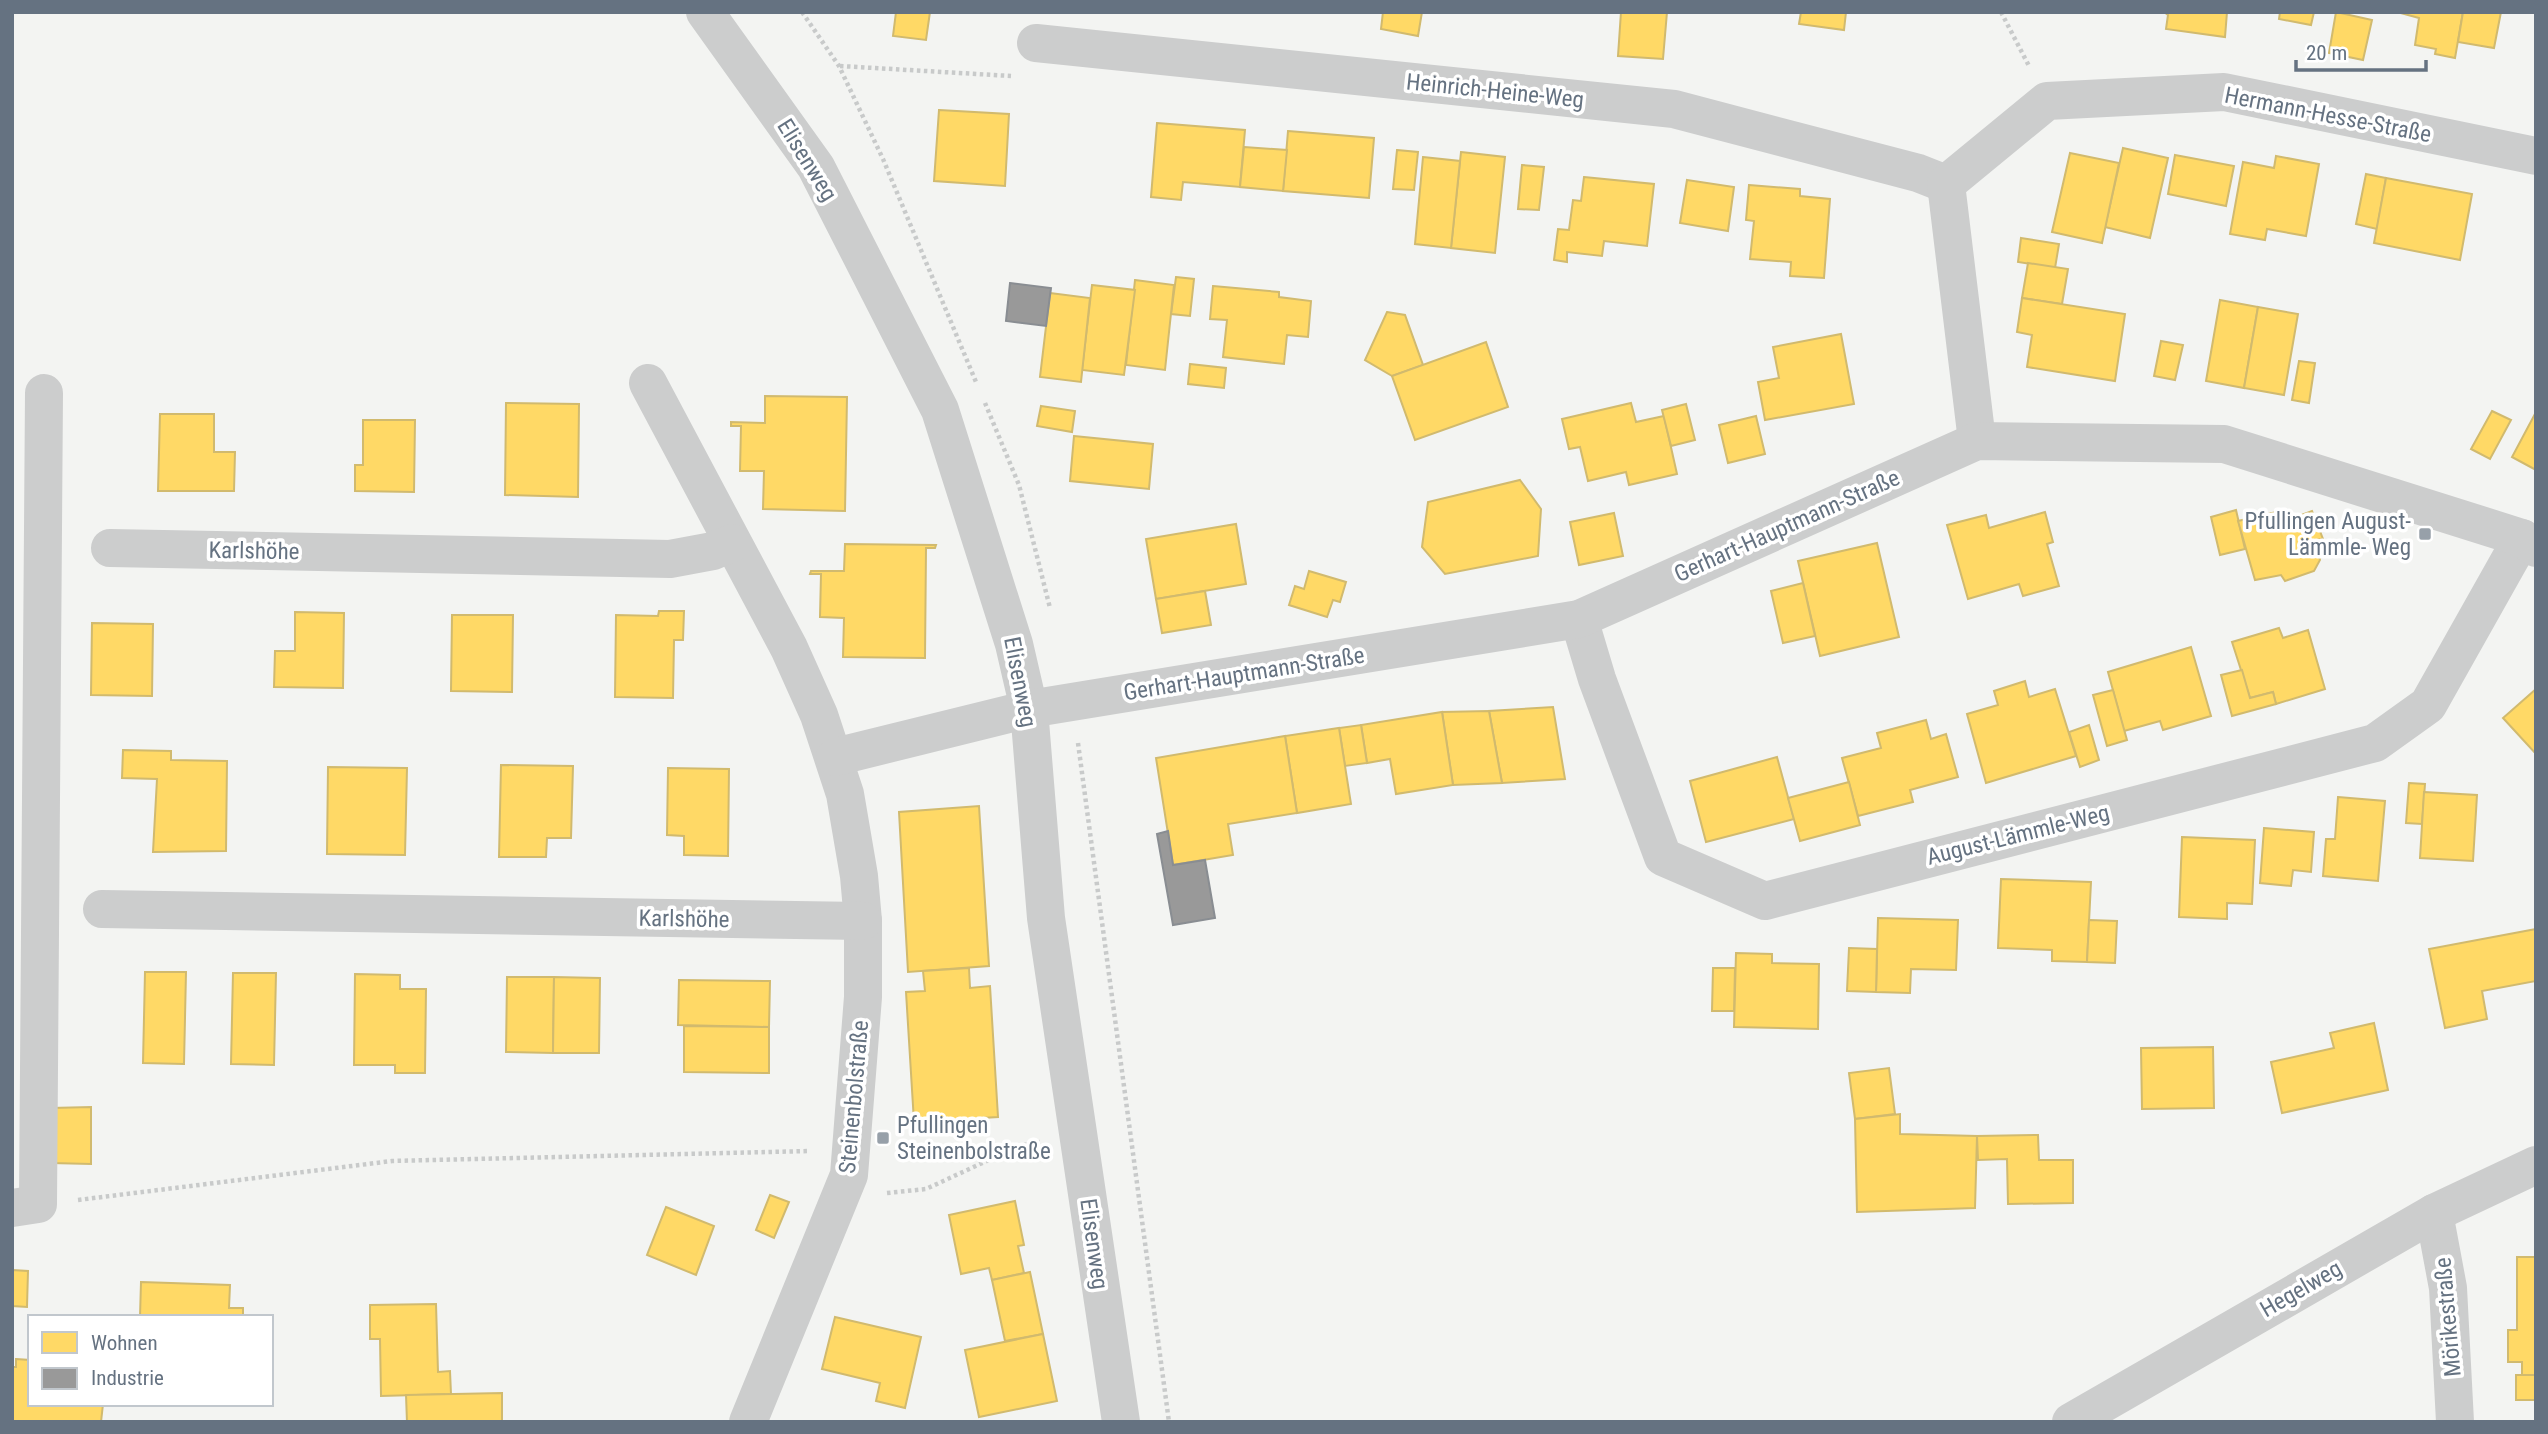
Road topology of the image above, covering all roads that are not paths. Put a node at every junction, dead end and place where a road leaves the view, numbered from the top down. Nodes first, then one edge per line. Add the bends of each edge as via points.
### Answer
1 (705, 12) edge
2 (1036, 43) road end
3 (2536, 156) edge
4 (1946, 184) junction
5 (648, 383) dead end
6 (44, 393) dead end
7 (1977, 441) junction
8 (732, 543) junction
9 (2529, 543) edge
10 (110, 548) dead end
11 (1579, 619) junction
12 (1029, 709) junction
13 (835, 757) junction
14 (102, 909) dead end
15 (863, 921) junction
16 (2536, 1165) edge
17 (25, 1206) edge
18 (2434, 1213) junction
19 (748, 1422) edge
20 (1121, 1422) edge
21 (2071, 1422) edge
22 (2455, 1422) edge

1 - 12 street, Elisenweg via 816,167 940,410 1014,644
2 - 4 street, Heinrich-Heine-Weg via 1674,109
3 - 4 street, Hermann-Hesse-Straße via 2224,92 2047,101
4 - 7 street
5 - 8 street
6 - 17 street
7 - 9 street, Gerhart-Hauptmann-Straße via 2224,444
7 - 11 street, Gerhart-Hauptmann-Straße
8 - 10 street, Karlshöhe via 670,559
8 - 13 street via 789,648
9 - 11 street, August-Lämmle-Weg via 2428,705 2375,743 1765,901 1663,857
11 - 12 street, Gerhart-Hauptmann-Straße
12 - 13 street
12 - 20 street, Elisenweg via 1046,918
13 - 15 street via 853,833
14 - 15 street, Karlshöhe
15 - 19 street, Steinenbolstraße via 863,997 849,1175
16 - 18 street, Hegelweg
18 - 21 street, Hegelweg
18 - 22 street, Mörikestraße via 2448,1288

